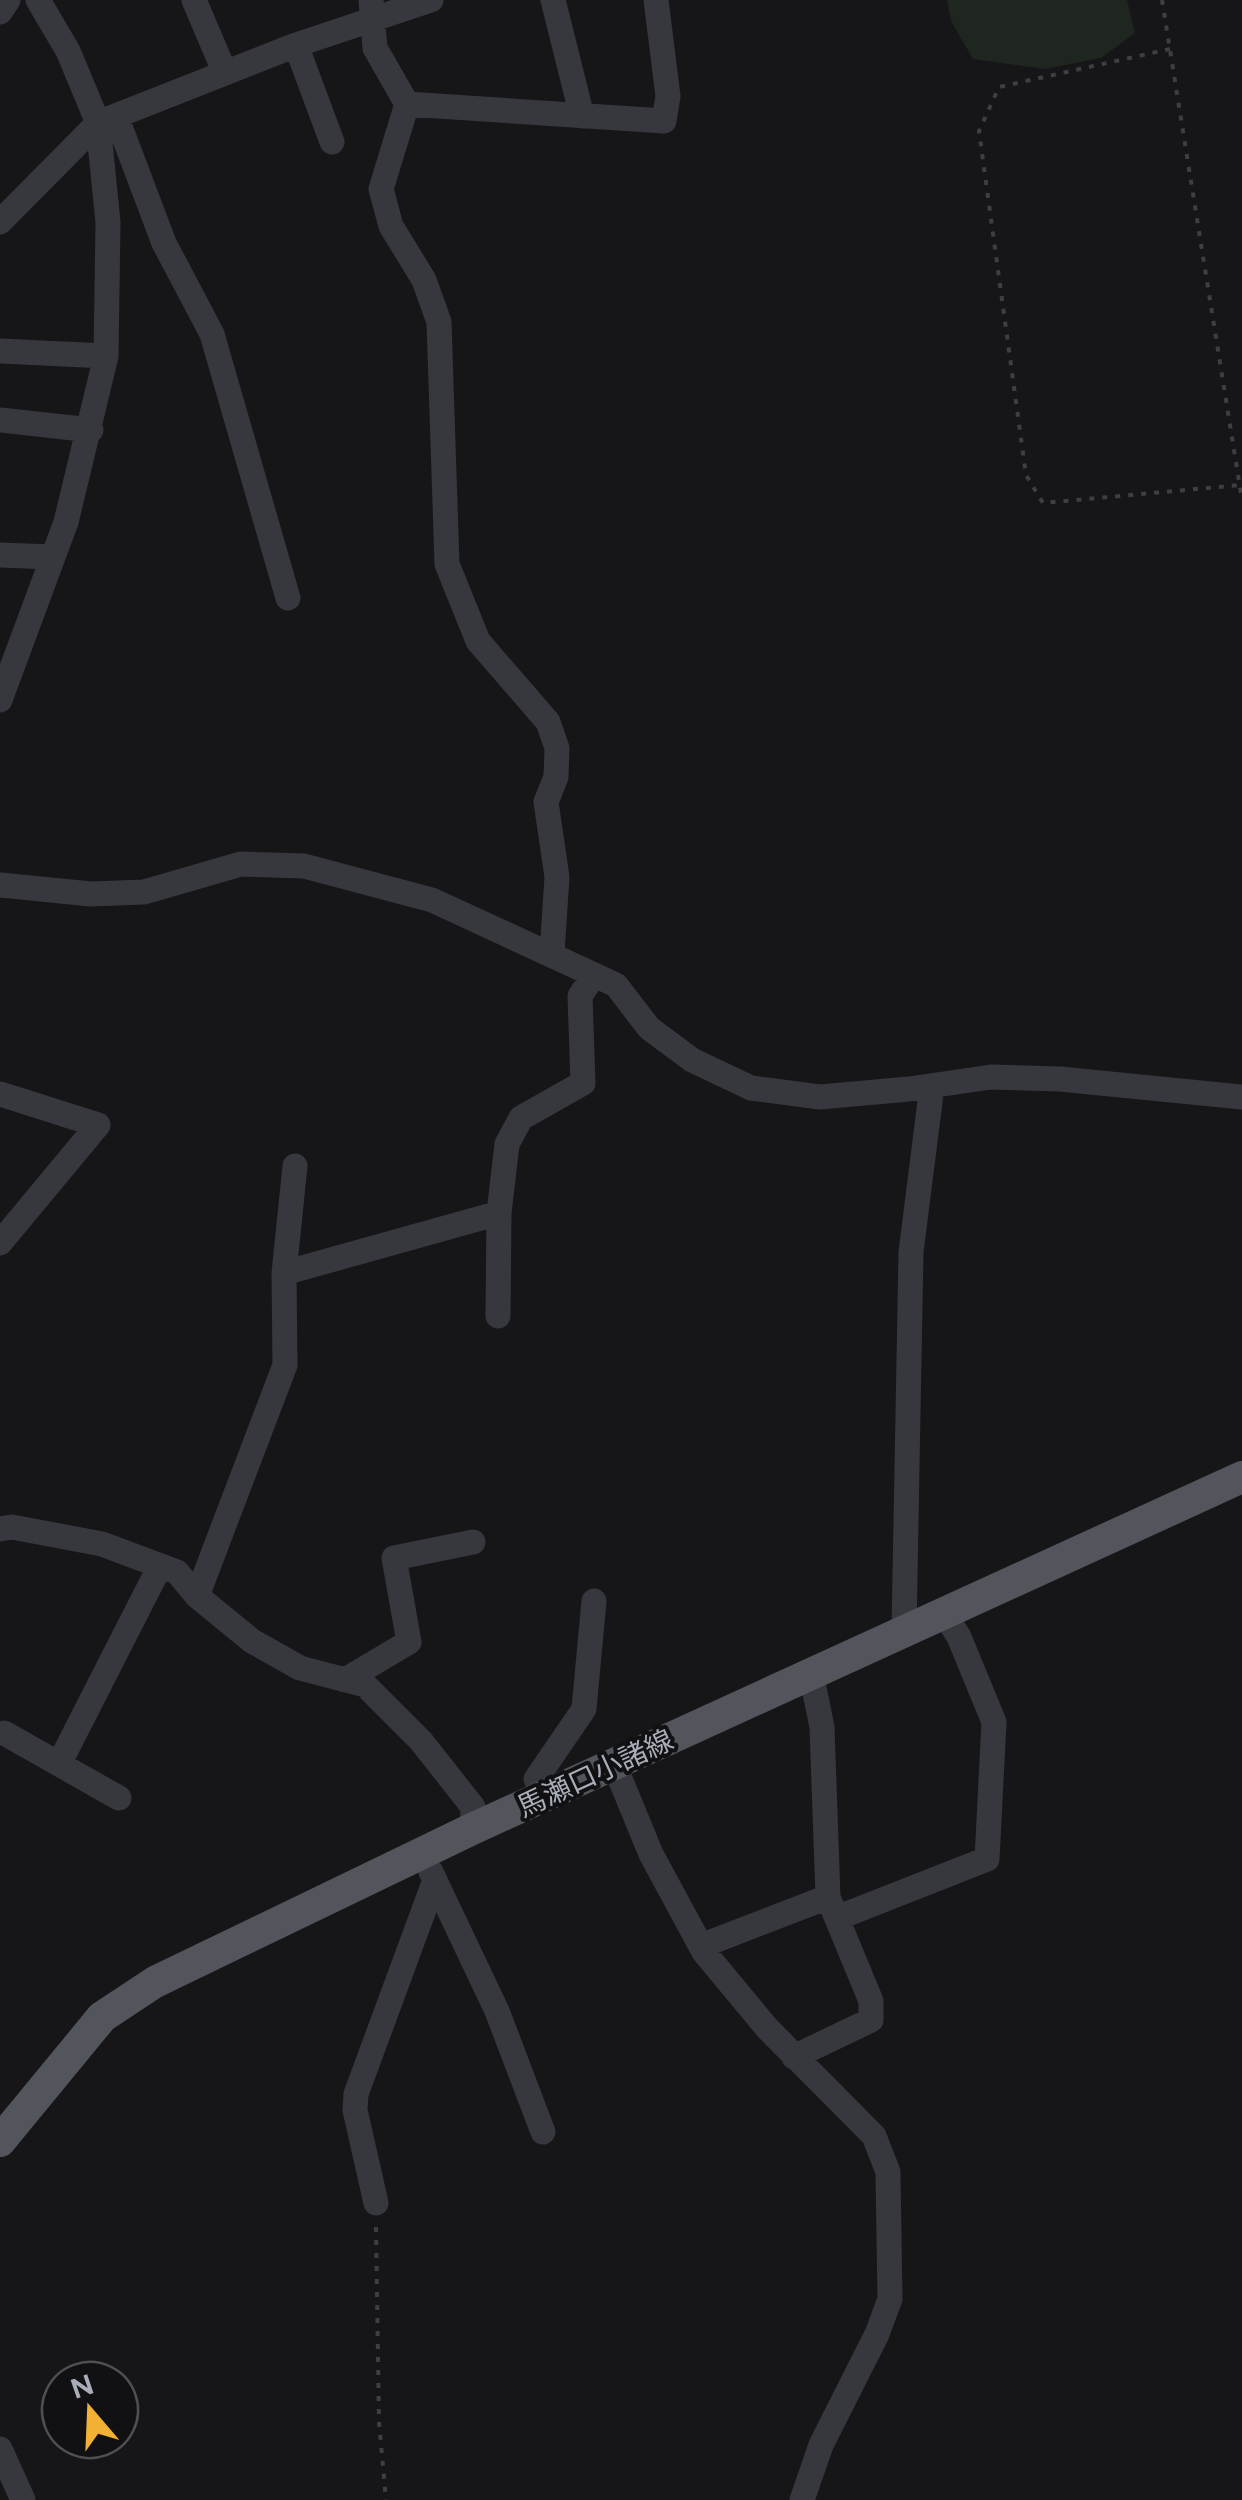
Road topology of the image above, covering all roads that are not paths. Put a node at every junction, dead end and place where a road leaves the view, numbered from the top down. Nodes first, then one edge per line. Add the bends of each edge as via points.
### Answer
1 (8, 0) edge
2 (38, 0) edge
3 (194, 0) edge
4 (431, 0) edge
5 (553, 0) edge
6 (656, 0) edge
7 (371, 10) edge
8 (0, 12) edge
9 (296, 45) junction
10 (226, 73) junction
11 (407, 104) junction
12 (582, 116) junction
13 (107, 119) junction
14 (332, 142) dead end
15 (0, 222) edge
16 (0, 351) edge
17 (106, 356) junction
18 (0, 420) edge
19 (90, 430) junction
20 (0, 555) edge
21 (52, 558) junction
22 (288, 598) dead end
23 (12, 633) edge
24 (0, 700) edge
25 (0, 885) edge
26 (552, 953) junction
27 (594, 975) junction
28 (932, 1086) junction
29 (0, 1094) edge
30 (1242, 1098) edge
31 (295, 1166) dead end
32 (498, 1213) junction
33 (0, 1243) edge
34 (284, 1273) junction
35 (498, 1316) dead end
36 (1242, 1476) edge
37 (0, 1528) edge
38 (473, 1542) dead end
39 (160, 1566) junction
40 (197, 1596) junction
41 (594, 1600) dead end
42 (942, 1612) junction
43 (904, 1630) junction
44 (812, 1673) junction
45 (345, 1680) junction
46 (4, 1733) dead end
47 (60, 1764) junction
48 (614, 1764) junction
49 (544, 1796) junction
50 (119, 1798) dead end
51 (472, 1830) junction
52 (429, 1867) junction
53 (833, 1908) junction
54 (701, 1946) junction
55 (794, 2057) junction
56 (543, 2132) dead end
57 (0, 2141) edge
58 (376, 2203) road end
59 (0, 2449) edge
60 (23, 2500) edge
61 (802, 2500) edge

1 - 8 street
2 - 13 street
3 - 10 street
4 - 7 street
5 - 12 street
6 - 12 street via 668,96 664,121
7 - 9 street
7 - 11 street via 375,48
9 - 10 street
9 - 14 street
10 - 13 street
11 - 12 street
11 - 26 street via 381,189 391,226 424,280 439,322 447,564 478,641 548,722 558,748 546,802 557,877
13 - 15 street
13 - 17 street
13 - 22 street via 212,334
16 - 17 street
17 - 19 street
18 - 19 street
19 - 21 street
20 - 21 street
21 - 23 street
23 - 24 street
25 - 26 street via 144,892 242,864 304,866 432,900
26 - 27 street
27 - 28 street via 616,986 649,1028 692,1060 752,1088 820,1096
27 - 32 street via 580,996 583,1083 522,1118 507,1144
28 - 30 street via 990,1076
28 - 43 street via 911,1252
29 - 33 street via 98,1124
31 - 34 street
32 - 34 street
32 - 35 street
34 - 40 street via 286,1365
36 - 42 main road, 馬瀬口小諸線
37 - 39 street via 102,1544
38 - 45 street via 394,1558 409,1642
39 - 40 street via 176,1572
39 - 47 street
40 - 45 street via 252,1641 300,1668
41 - 49 street via 584,1709 536,1779
42 - 43 main road, 馬瀬口小諸線
42 - 53 street via 994,1722 987,1859
43 - 44 main road, 馬瀬口小諸線
44 - 48 main road, 馬瀬口小諸線
44 - 53 street via 822,1728
45 - 51 street via 365,1685 421,1741 474,1808
46 - 47 street
47 - 50 street
48 - 49 main road, 馬瀬口小諸線
48 - 54 street via 651,1854
49 - 51 main road, 馬瀬口小諸線
51 - 52 main road, 馬瀬口小諸線
52 - 56 street via 497,2011
52 - 57 main road, 馬瀬口小諸線 via 155,1982 102,2017
52 - 58 street via 356,2094
53 - 54 street
53 - 55 street via 871,2001 871,2020
54 - 55 street
55 - 61 street via 874,2136 888,2172 890,2298
59 - 60 street

